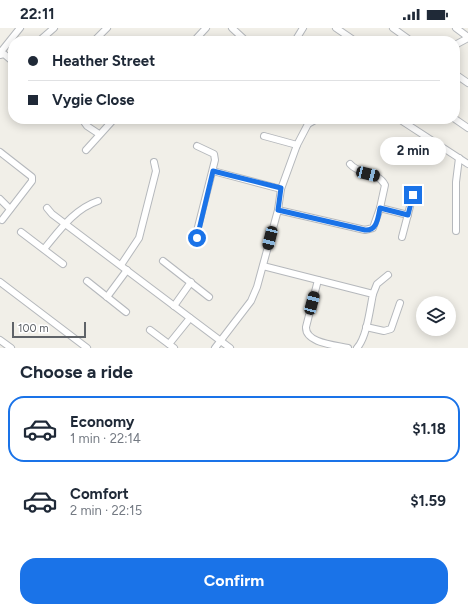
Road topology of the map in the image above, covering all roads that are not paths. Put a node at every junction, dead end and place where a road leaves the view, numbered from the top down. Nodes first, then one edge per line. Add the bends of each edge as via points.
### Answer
1 (20, 28) edge
2 (54, 28) edge
3 (107, 28) edge
4 (206, 28) edge
5 (232, 28) edge
6 (336, 28) edge
7 (393, 28) edge
8 (456, 28) edge
9 (14, 36) edge
10 (45, 36) edge
11 (99, 36) edge
12 (199, 36) edge
13 (241, 36) edge
14 (348, 36) edge
15 (404, 36) edge
16 (468, 38) edge
17 (8, 44) edge
18 (0, 54) edge
19 (86, 124) edge
20 (109, 124) edge
21 (305, 124) edge
22 (407, 124) edge
23 (99, 134) junction
24 (264, 136) dead end
25 (297, 145) junction
26 (197, 146) dead end
27 (86, 150) dead end
28 (0, 152) edge
29 (459, 158) junction
30 (154, 162) dead end
31 (350, 164) dead end
32 (468, 164) edge
33 (213, 171) junction
34 (281, 188) junction
35 (413, 195) dead end
36 (0, 199) edge
37 (98, 201) dead end
38 (47, 208) dead end
39 (380, 208) junction
40 (10, 209) junction
41 (278, 210) junction
42 (408, 215) junction
43 (2, 220) dead end
44 (65, 223) junction
45 (456, 231) dead end
46 (21, 232) dead end
47 (402, 237) dead end
48 (197, 244) dead end
49 (44, 249) junction
50 (163, 261) dead end
51 (63, 264) dead end
52 (121, 265) junction
53 (264, 266) junction
54 (127, 270) junction
55 (388, 275) dead end
56 (318, 280) junction
57 (87, 281) dead end
58 (0, 282) edge
59 (191, 282) junction
60 (373, 294) junction
61 (107, 296) junction
62 (210, 297) dead end
63 (400, 303) dead end
64 (174, 306) junction
65 (126, 312) dead end
66 (190, 318) junction
67 (366, 327) junction
68 (150, 330) dead end
69 (0, 340) edge
70 (221, 341) junction
71 (171, 346) edge
72 (11, 348) edge
73 (87, 348) edge
74 (215, 348) edge
75 (230, 348) edge
76 (348, 348) edge
77 (358, 348) edge

1 - 9 street
2 - 10 street
3 - 11 street
4 - 12 street
5 - 13 street
6 - 14 street
7 - 15 street
8 - 16 street
17 - 18 street
19 - 23 street
20 - 23 street
21 - 25 street
22 - 29 street
23 - 27 street
24 - 25 street
25 - 34 street
26 - 33 street via 214,154
28 - 40 street via 32,177 32,181
29 - 32 street
29 - 45 street via 456,182
30 - 52 street via 156,171 139,238
31 - 39 street via 358,171 383,180 385,187
33 - 34 street
33 - 48 street via 197,232
34 - 41 street
35 - 42 street
36 - 40 street
37 - 44 street via 85,206
38 - 44 street
39 - 41 street via 376,226 368,230
39 - 42 street
40 - 43 street
41 - 53 street
42 - 47 street
44 - 49 street
44 - 52 street
46 - 49 street
49 - 51 street
50 - 59 street
52 - 54 street
53 - 56 street
53 - 70 street via 251,300
54 - 61 street
54 - 64 street
55 - 60 street via 377,284
56 - 60 street
56 - 76 street via 306,333 312,339
57 - 61 street
58 - 73 street
59 - 62 street
59 - 64 street
60 - 67 street
61 - 65 street
63 - 67 street via 391,329 384,331
64 - 66 street
66 - 70 street
66 - 71 street
67 - 77 street
68 - 71 street
69 - 72 street
70 - 74 street
70 - 75 street

